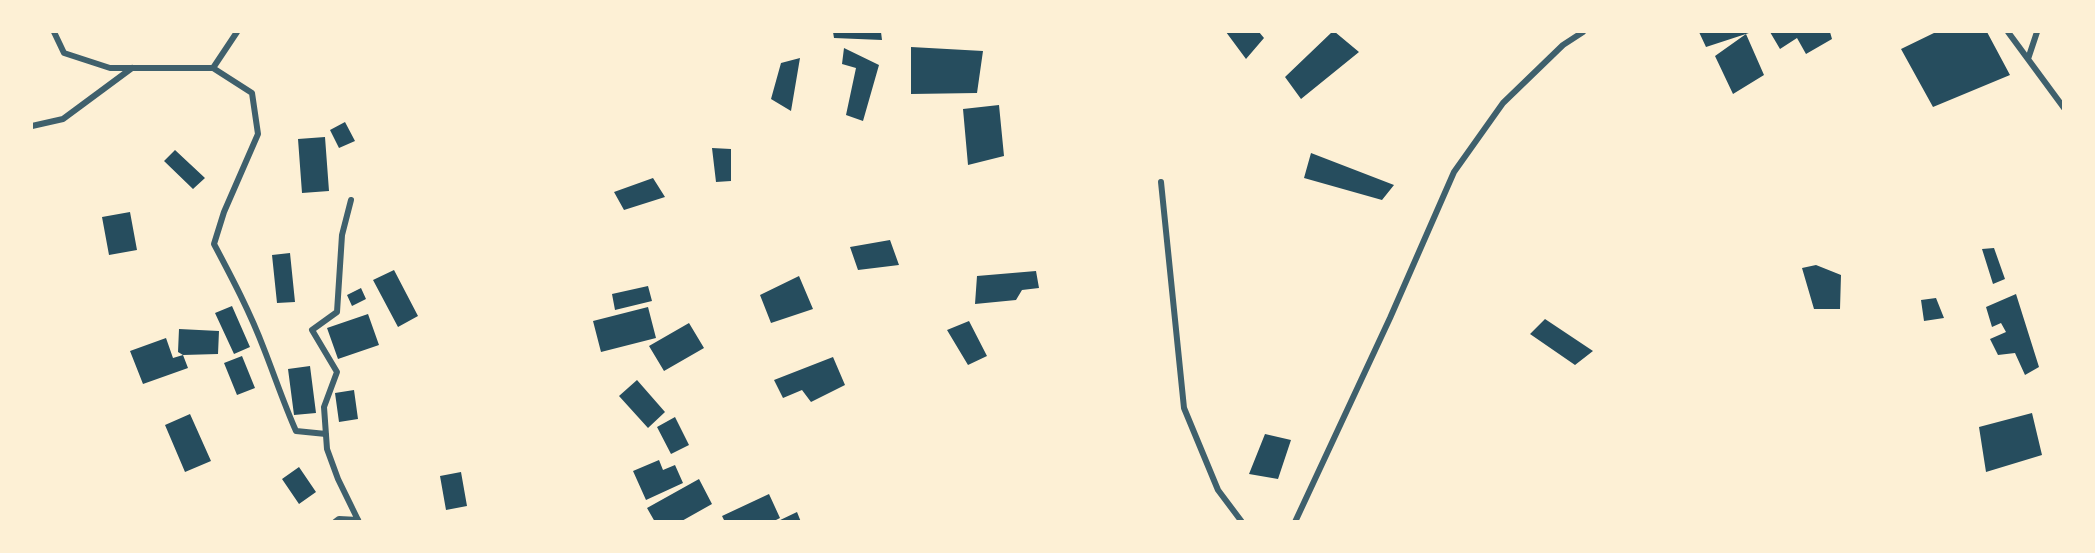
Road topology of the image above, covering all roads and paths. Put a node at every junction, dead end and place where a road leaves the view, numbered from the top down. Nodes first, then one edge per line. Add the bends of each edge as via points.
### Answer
1 (54, 32) edge
2 (237, 32) edge
3 (1583, 32) edge
4 (2008, 32) edge
5 (2037, 32) edge
6 (2028, 59) junction
7 (132, 68) junction
8 (213, 68) junction
9 (2064, 108) edge
10 (32, 126) edge
11 (1161, 182) dead end
12 (351, 200) dead end
13 (326, 435) junction
14 (358, 521) edge
15 (335, 522) edge
16 (1242, 522) edge
17 (1295, 522) edge

1 - 7 street via 64,53 110,68
2 - 8 street
3 - 17 street via 1563,45 1503,103 1454,171
4 - 6 street
5 - 6 street
6 - 9 street
7 - 8 street
7 - 10 street via 63,118
8 - 13 street via 252,93 258,134 214,244 239,289 296,431
11 - 16 street via 1184,408 1218,490
12 - 13 street via 342,235 337,312 312,330 337,372 324,407
13 - 14 street via 338,479
14 - 15 street

